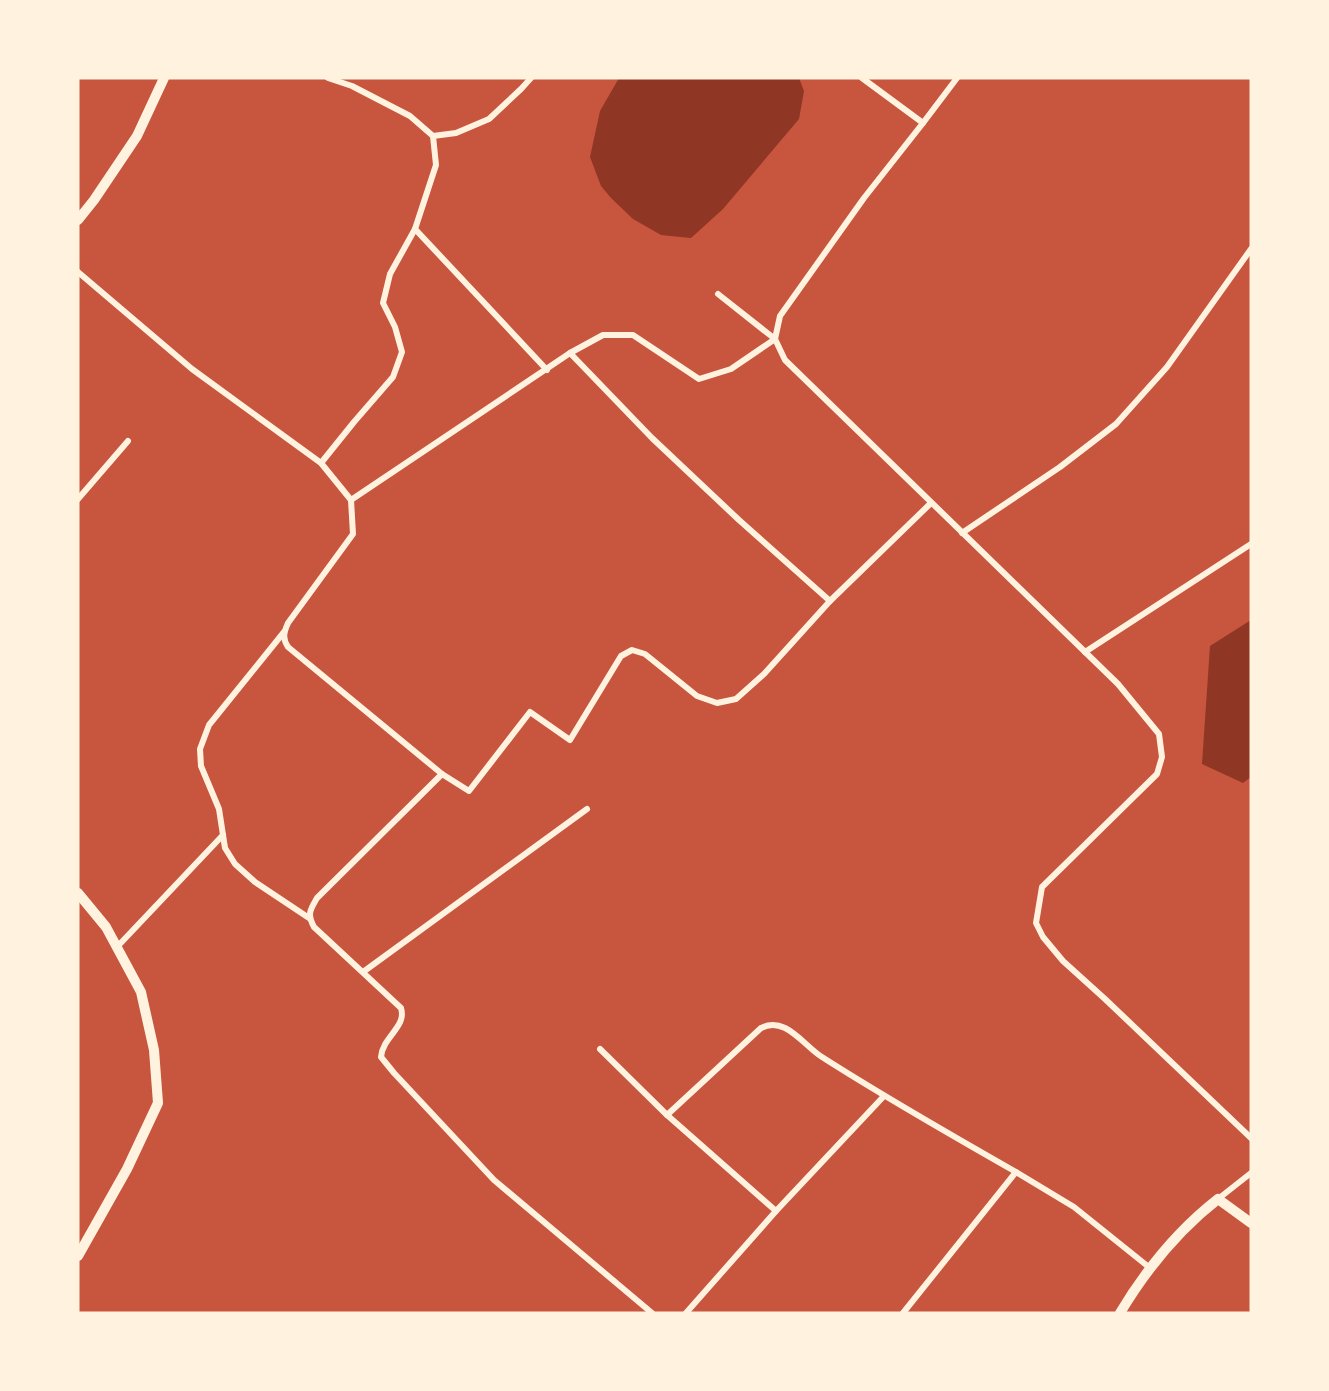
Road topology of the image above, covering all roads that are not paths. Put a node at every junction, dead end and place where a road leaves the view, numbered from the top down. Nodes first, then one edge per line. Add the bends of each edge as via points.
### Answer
1 (164, 78) edge
2 (328, 78) edge
3 (531, 78) edge
4 (862, 78) edge
5 (957, 78) edge
6 (923, 123) junction
7 (433, 136) junction
8 (78, 220) edge
9 (415, 229) junction
10 (1251, 249) edge
11 (78, 272) edge
12 (718, 294) dead end
13 (775, 339) junction
14 (570, 353) junction
15 (547, 370) junction
16 (128, 441) dead end
17 (321, 463) junction
18 (78, 499) edge
19 (351, 500) junction
20 (931, 503) junction
21 (962, 533) junction
22 (1251, 544) edge
23 (830, 601) junction
24 (284, 632) junction
25 (1085, 652) junction
26 (442, 774) junction
27 (586, 809) dead end
28 (223, 835) junction
29 (78, 893) edge
30 (309, 918) junction
31 (117, 947) junction
32 (363, 972) junction
33 (600, 1049) dead end
34 (884, 1096) junction
35 (667, 1114) junction
36 (1251, 1138) edge
37 (1016, 1172) junction
38 (1251, 1173) edge
39 (1218, 1199) junction
40 (776, 1211) junction
41 (1251, 1223) edge
42 (78, 1256) edge
43 (1150, 1268) junction
44 (652, 1313) edge
45 (686, 1313) edge
46 (903, 1313) edge
47 (1120, 1313) edge

1 - 8 street via 137,136
2 - 7 street via 410,116
3 - 7 street via 489,119 456,133
4 - 6 street
5 - 6 street
6 - 13 street via 780,316
7 - 9 street via 436,165
9 - 15 street
9 - 17 street via 390,274 383,303 402,352 393,377
10 - 21 street via 1167,367 1116,424
11 - 17 street via 192,369
12 - 13 street
13 - 14 street via 731,369 699,379 633,335 603,335
13 - 20 street via 785,360
14 - 15 street
14 - 23 street via 652,438
15 - 19 street
16 - 18 street
17 - 19 street
19 - 24 street via 353,534
20 - 21 street
20 - 23 street
21 - 25 street
22 - 25 street
23 - 26 street via 736,699 717,703 697,696 645,654 632,650 621,656 570,740 530,712 469,791
24 - 26 street via 288,647
24 - 28 street via 208,725 200,748 201,766 219,809
25 - 36 street via 1118,684 1159,734 1162,757 1156,774 1042,887 1036,923 1063,961
26 - 30 street via 317,898
27 - 32 street
28 - 30 street via 225,848 235,864
28 - 31 street
29 - 31 street
30 - 32 street
31 - 42 street via 141,992 154,1050 158,1103 127,1169
32 - 44 street via 403,1014 382,1050 381,1057 394,1073 494,1180
33 - 35 street
34 - 35 street via 818,1054 787,1028 768,1024
34 - 37 street
34 - 40 street
35 - 40 street
37 - 43 street via 1074,1207
37 - 46 street
38 - 39 street
39 - 41 street
39 - 43 street via 1179,1233
40 - 45 street
43 - 47 street

